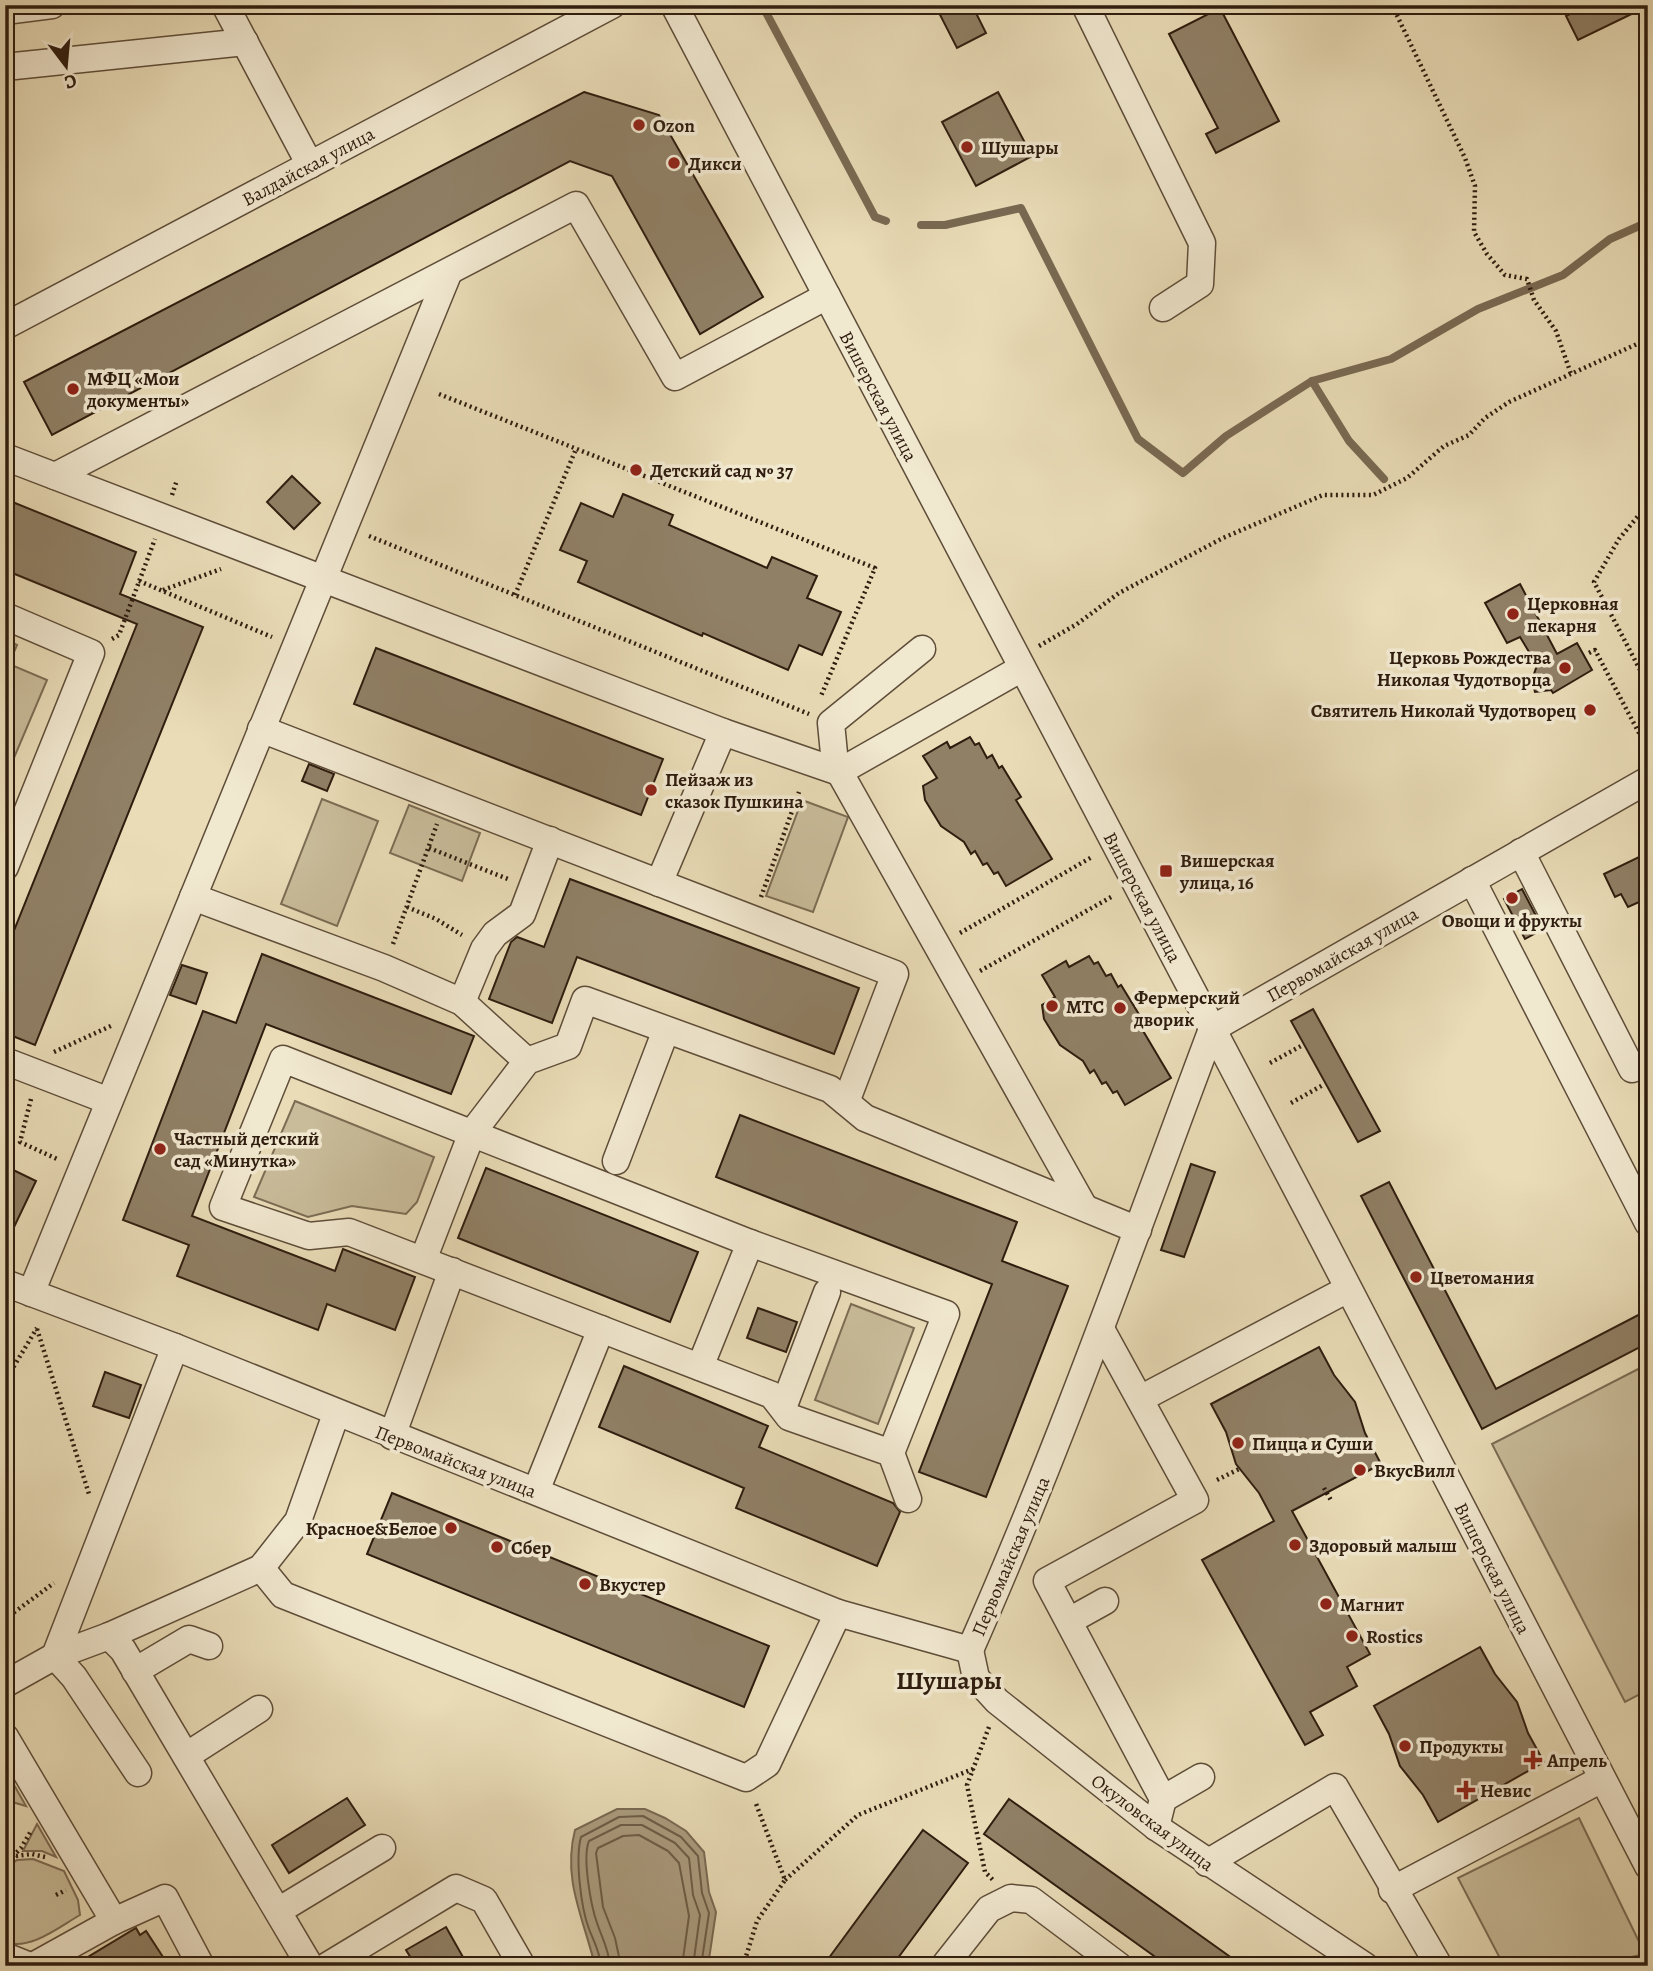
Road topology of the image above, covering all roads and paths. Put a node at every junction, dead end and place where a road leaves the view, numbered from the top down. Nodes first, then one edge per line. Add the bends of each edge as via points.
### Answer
1 (52, 5) edge
2 (225, 5) edge
3 (612, 5) edge
4 (674, 5) edge
5 (1085, 5) edge
6 (1392, 5) edge
7 (5, 11) edge
8 (244, 42) junction
9 (5, 67) edge
10 (310, 165) junction
11 (448, 274) junction
12 (827, 296) junction
13 (1163, 308) dead end
14 (5, 326) edge
15 (1648, 339) edge
16 (1571, 374) junction
17 (439, 394) dead end
18 (576, 449) junction
19 (5, 457) edge
20 (55, 476) junction
21 (177, 480) dead end
22 (1648, 504) edge
23 (163, 517) junction
24 (361, 533) dead end
25 (261, 554) junction
26 (324, 577) junction
27 (139, 581) junction
28 (162, 590) junction
29 (515, 595) junction
30 (5, 616) edge
31 (125, 619) dead end
32 (295, 646) junction
33 (922, 649) dead end
34 (1590, 653) dead end
35 (1020, 663) junction
36 (1648, 685) edge
37 (261, 729) junction
38 (723, 732) junction
39 (1648, 750) edge
40 (839, 772) junction
41 (1648, 780) edge
42 (799, 792) dead end
43 (441, 815) dead end
44 (550, 840) junction
45 (429, 848) junction
46 (1521, 852) junction
47 (1093, 857) dead end
48 (5, 867) edge
49 (1472, 880) junction
50 (515, 881) dead end
51 (659, 883) junction
52 (1113, 895) dead end
53 (193, 897) junction
54 (760, 900) dead end
55 (407, 907) junction
56 (956, 935) dead end
57 (396, 937) dead end
58 (469, 940) dead end
59 (976, 973) dead end
60 (462, 1002) junction
61 (146, 1011) junction
62 (1212, 1029) junction
63 (666, 1030) junction
64 (1301, 1046) dead end
65 (527, 1061) junction
66 (1648, 1062) edge
67 (1270, 1063) dead end
68 (21, 1068) edge
69 (1322, 1085) dead end
70 (109, 1101) junction
71 (846, 1102) junction
72 (1291, 1103) dead end
73 (472, 1133) junction
74 (616, 1161) dead end
75 (81, 1170) junction
76 (1084, 1207) junction
77 (1648, 1223) edge
78 (1138, 1230) junction
79 (750, 1242) junction
80 (423, 1260) junction
81 (452, 1271) junction
82 (5, 1283) edge
83 (1348, 1289) junction
84 (827, 1292) dead end
85 (31, 1293) junction
86 (56, 1302) junction
87 (37, 1329) junction
88 (601, 1329) junction
89 (1101, 1329) junction
90 (175, 1346) junction
91 (700, 1367) junction
92 (5, 1381) edge
93 (1140, 1399) junction
94 (783, 1408) junction
95 (336, 1414) junction
96 (392, 1436) junction
97 (891, 1453) junction
98 (1239, 1469) dead end
99 (1217, 1480) dead end
100 (1325, 1488) dead end
101 (536, 1491) junction
102 (908, 1499) dead end
103 (1332, 1502) dead end
104 (85, 1505) dead end
105 (1322, 1542) dead end
106 (1312, 1547) dead end
107 (1008, 1563) junction
108 (261, 1568) junction
109 (60, 1579) dead end
110 (1047, 1581) junction
111 (1105, 1601) dead end
112 (838, 1613) junction
113 (5, 1619) edge
114 (1069, 1621) junction
115 (109, 1636) junction
116 (209, 1646) dead end
117 (970, 1650) junction
118 (55, 1656) junction
119 (135, 1671) junction
120 (5, 1684) edge
121 (997, 1701) junction
122 (260, 1709) dead end
123 (5, 1737) edge
124 (186, 1756) junction
125 (973, 1769) junction
126 (138, 1773) dead end
127 (1200, 1777) dead end
128 (1602, 1779) junction
129 (1163, 1799) junction
130 (756, 1804) dead end
131 (33, 1822) dead end
132 (1156, 1827) junction
133 (382, 1848) dead end
134 (15, 1856) junction
135 (52, 1859) dead end
136 (1207, 1863) junction
137 (5, 1864) edge
138 (1648, 1866) edge
139 (785, 1880) junction
140 (1392, 1890) junction
141 (1011, 1898) junction
142 (278, 1911) junction
143 (114, 1921) junction
144 (5, 1956) edge
145 (32, 1966) edge
146 (201, 1966) edge
147 (310, 1966) edge
148 (327, 1966) edge
149 (522, 1966) edge
150 (743, 1966) edge
151 (944, 1966) edge
152 (1119, 1966) edge
153 (1365, 1966) edge
154 (1439, 1966) edge

1 - 7 street
2 - 8 street
3 - 10 street, Валдайская улица
4 - 12 street, Вишерская улица
5 - 13 street via 1202,243 1200,284
6 - 16 path via 1465,158 1475,186 1474,232 1505,275 1527,279 1534,300 1556,331
8 - 9 street
8 - 10 street
10 - 14 street, Валдайская улица
11 - 12 street via 576,205 676,377
11 - 20 street
11 - 26 street
12 - 35 street, Вишерская улица
15 - 16 path
16 - 35 path via 1509,402 1469,435 1444,446 1407,478 1373,495 1323,495 1223,538 1119,593
17 - 18 path
18 - 29 path
18 - 29 path via 875,568 812,716
19 - 20 street
20 - 23 street
21 - 23 path
22 - 36 path via 1619,539 1594,582
23 - 25 street
23 - 27 path
24 - 29 path
25 - 26 street
25 - 28 path
26 - 32 street
26 - 38 street
27 - 28 path
27 - 31 path
28 - 32 path
30 - 48 street via 91,653
32 - 37 street
33 - 40 street via 831,723 830,739
34 - 39 path via 1595,650
35 - 40 street
35 - 62 street, Вишерская улица
37 - 44 street
37 - 53 street
38 - 40 street
38 - 51 street
40 - 76 street
41 - 46 street, Первомайская улица
42 - 54 path
43 - 45 path
44 - 51 street
44 - 60 street via 522,914 495,934 484,949
45 - 50 path
45 - 55 path
46 - 49 street, Первомайская улица
46 - 66 street via 1632,1069
47 - 56 path
49 - 62 street, Первомайская улица
49 - 77 street
51 - 71 street via 895,974
52 - 59 path
53 - 60 street
53 - 61 street
55 - 57 path
55 - 58 path
60 - 65 street
61 - 68 path
61 - 70 street
62 - 78 street, Первомайская улица
62 - 83 street, Вишерская улица
63 - 65 street via 585,1000 568,1046
63 - 71 street via 830,1089
63 - 74 street
64 - 67 path
65 - 73 street
68 - 70 street
68 - 75 path via 20,1142
69 - 72 path
70 - 75 street
71 - 76 street via 865,1118
73 - 79 street
73 - 80 street
73 - 80 street via 283,1059 223,1207 309,1236 349,1231
75 - 85 street
76 - 78 street
78 - 89 street, Первомайская улица
79 - 91 street
79 - 97 street via 946,1314
80 - 81 street
81 - 88 street
81 - 96 street
82 - 85 street, Первомайская улица
83 - 93 street
83 - 128 street, Вишерская улица
84 - 94 street
85 - 86 street, Первомайская улица
86 - 87 path
86 - 90 street, Первомайская улица
87 - 92 path
87 - 104 path via 89,1493
88 - 91 street
88 - 101 street
89 - 93 street
89 - 107 street, Первомайская улица
90 - 95 street, Первомайская улица
90 - 118 street
91 - 94 street via 772,1395
93 - 110 street via 1195,1500
94 - 97 street via 789,1417
95 - 96 street, Первомайская улица
95 - 108 street via 298,1521
96 - 101 street, Первомайская улица
97 - 102 street
98 - 99 path
100 - 103 path
101 - 112 street, Первомайская улица
105 - 106 path
107 - 110 street
107 - 117 street, Первомайская улица
108 - 112 street via 283,1595 746,1778 767,1764
108 - 115 street
109 - 113 path
110 - 114 street
111 - 114 street
112 - 117 street, Первомайская улица
114 - 129 street
115 - 118 street
115 - 119 street
116 - 119 street via 189,1639
117 - 121 street, Окуловская улица via 976,1678
118 - 120 street
118 - 126 street
119 - 124 street
121 - 125 path
121 - 132 street, Окуловская улица
122 - 124 street
123 - 143 street
124 - 142 street
125 - 139 path via 858,1815
125 - 141 path via 967,1785 985,1872
127 - 129 street
128 - 138 street, Вишерская улица
128 - 140 street
129 - 132 street
130 - 139 path
131 - 134 path
132 - 136 street, Окуловская улица
133 - 142 street
134 - 135 path
134 - 137 path
136 - 140 street via 1335,1787
136 - 153 street, Окуловская улица
139 - 150 path via 757,1921
140 - 154 street
141 - 151 street via 989,1909
141 - 152 street via 1031,1900
142 - 147 street
143 - 145 street
143 - 146 street via 165,1898
144 - 145 street
148 - 149 street via 456,1888 484,1900

